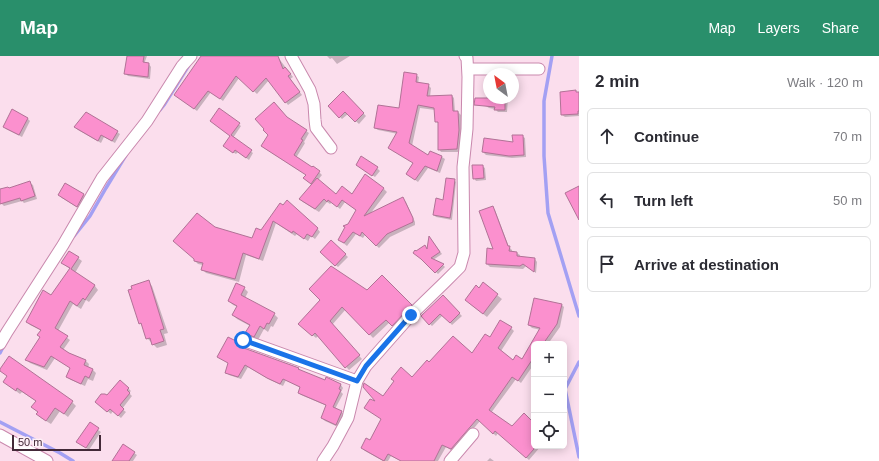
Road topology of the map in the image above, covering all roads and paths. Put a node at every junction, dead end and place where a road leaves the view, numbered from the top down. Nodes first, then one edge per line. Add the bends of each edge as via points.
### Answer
1 (191, 56) edge
2 (291, 56) edge
3 (465, 56) edge
4 (468, 69) junction
5 (539, 69) dead end
6 (331, 148) dead end
7 (243, 340) dead end
8 (0, 344) edge
9 (357, 381) junction
10 (473, 434) dead end
11 (0, 435) edge
12 (47, 461) edge
13 (322, 461) edge
14 (450, 461) edge

1 - 8 street via 147,121 102,178
2 - 6 street via 310,90 316,128
3 - 4 street
4 - 5 street
4 - 9 street via 464,253 460,267 411,315 366,366
7 - 9 street
9 - 13 street via 348,418
10 - 14 street
11 - 12 street

